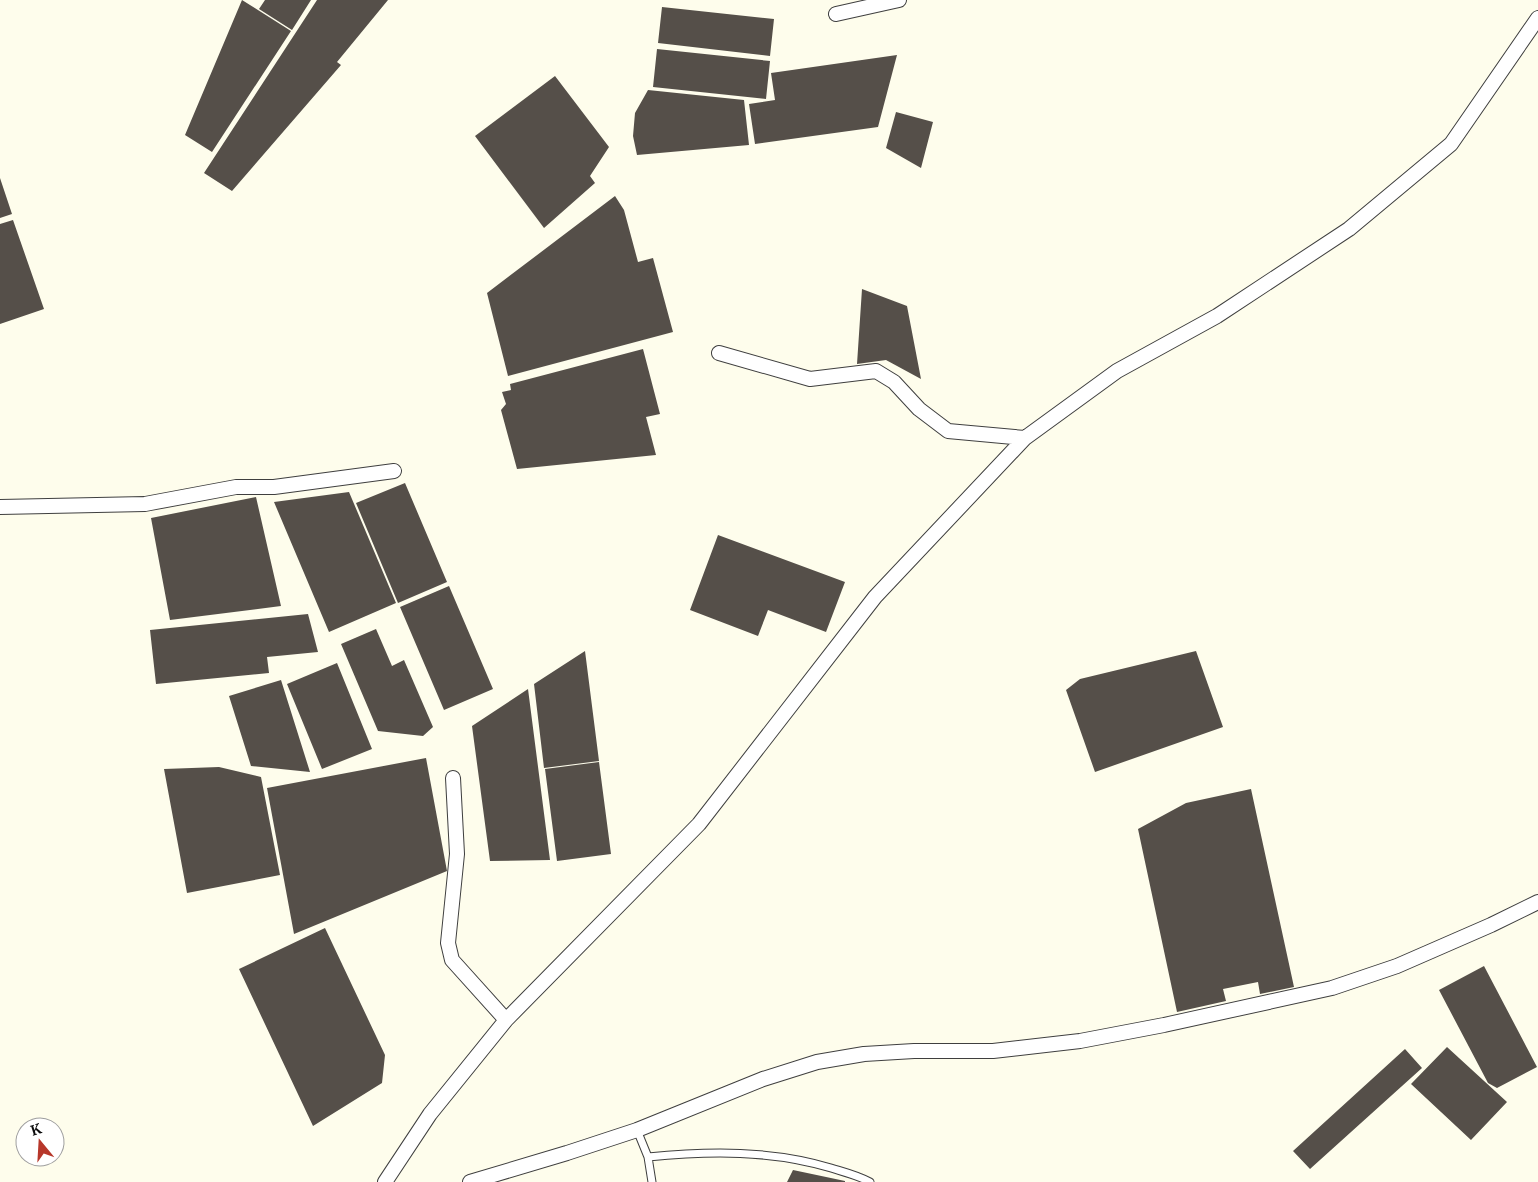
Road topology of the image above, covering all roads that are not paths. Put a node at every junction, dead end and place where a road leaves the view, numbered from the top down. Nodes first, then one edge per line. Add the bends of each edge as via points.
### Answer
1 (899, 0) edge
2 (836, 14) dead end
3 (1538, 18) edge
4 (719, 353) dead end
5 (1025, 438) junction
6 (394, 471) dead end
7 (0, 507) edge
8 (452, 778) dead end
9 (1538, 902) edge
10 (506, 1020) junction
11 (637, 1130) junction
12 (648, 1157) junction
13 (385, 1182) edge
14 (470, 1182) edge
15 (652, 1182) edge
16 (870, 1182) edge

1 - 2 street
3 - 5 street via 1451,144 1349,229 1217,316 1116,371
4 - 5 street via 810,380 876,371 894,382 919,409 948,431
5 - 10 street via 875,598 699,824
6 - 7 street via 274,487 236,486 145,504
8 - 10 street via 457,854 448,942 452,960
9 - 11 street via 1405,963 1332,988 1080,1041 994,1051 841,1056 763,1079
10 - 13 street via 430,1114
11 - 12 lane
11 - 14 street
12 - 15 lane
12 - 16 lane via 710,1153 779,1156 808,1160 856,1174

